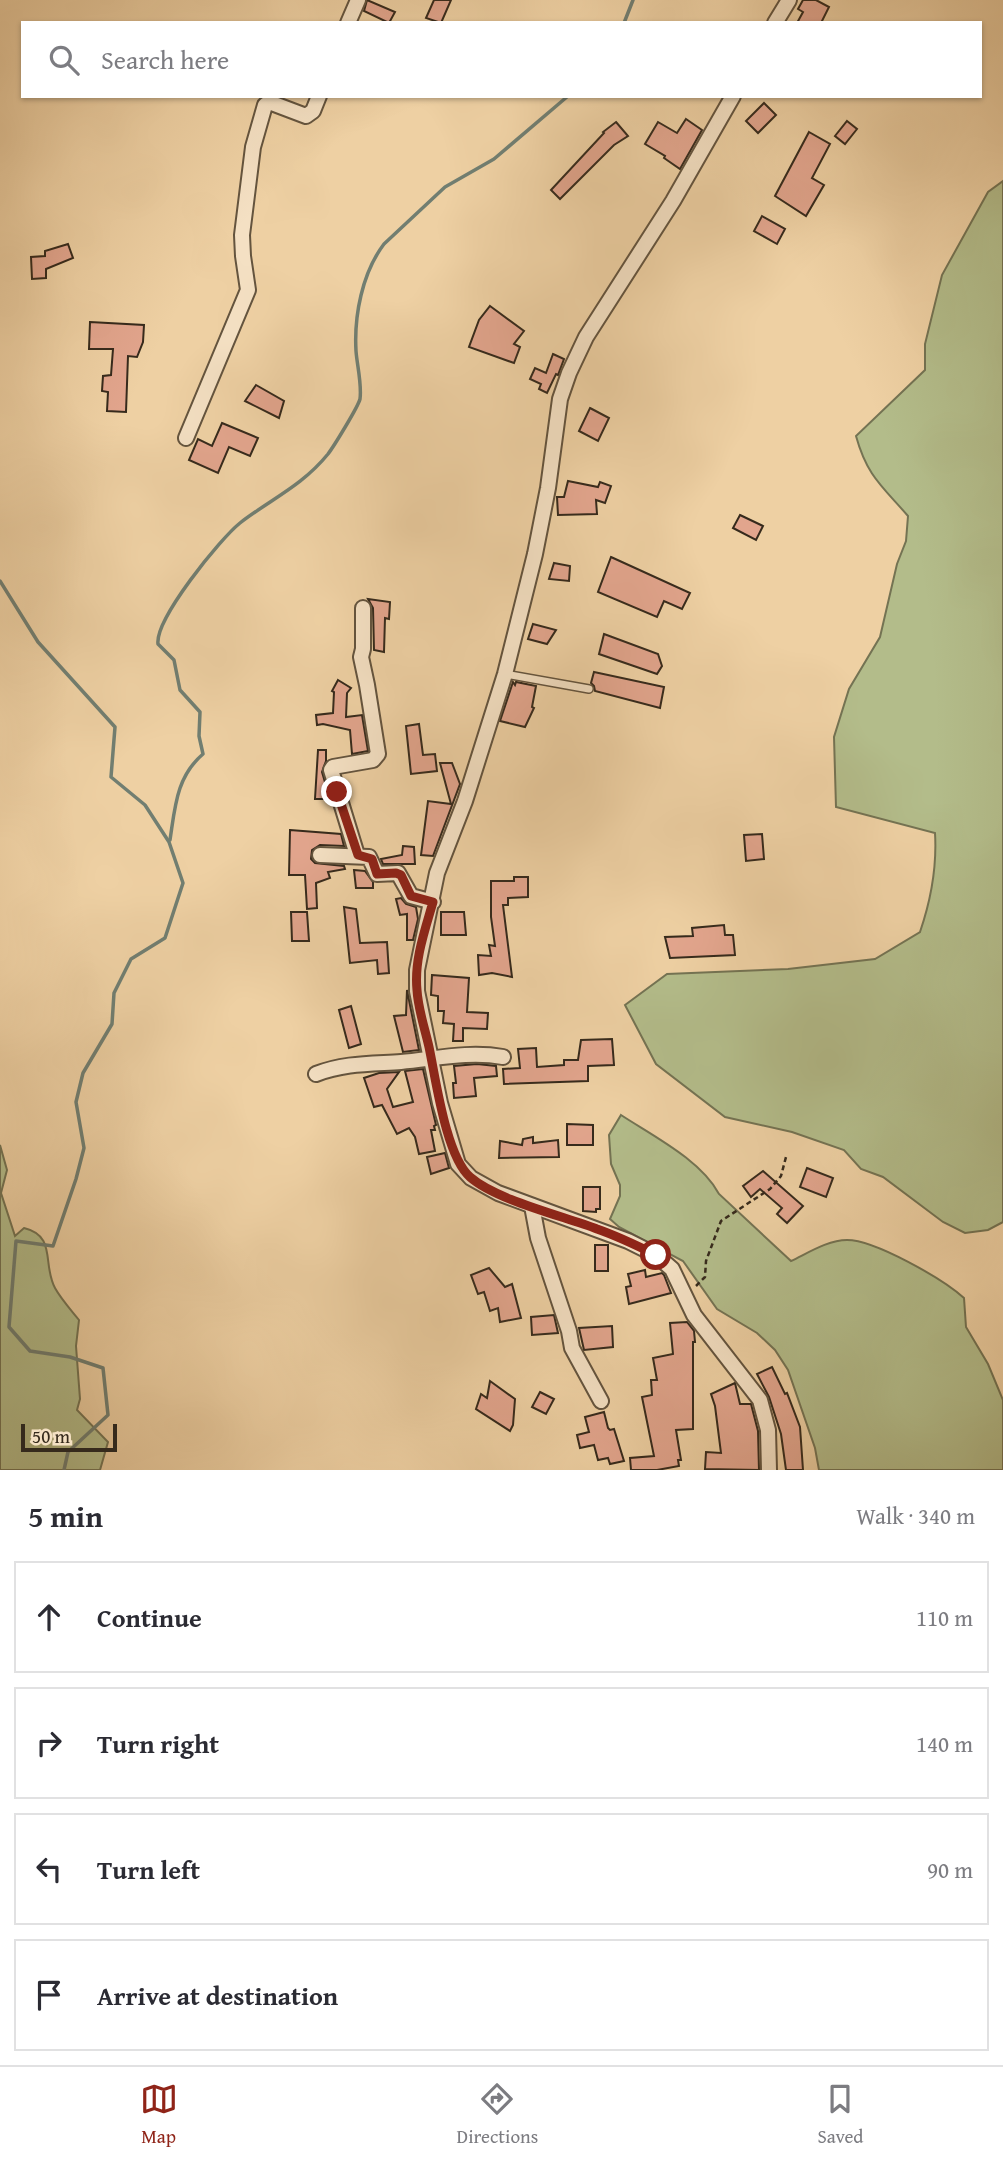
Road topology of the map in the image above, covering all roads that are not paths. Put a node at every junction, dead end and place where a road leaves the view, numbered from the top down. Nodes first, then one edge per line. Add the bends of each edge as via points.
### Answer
1 (358, 0) edge
2 (789, 0) edge
3 (349, 21) edge
4 (776, 21) edge
5 (318, 98) edge
6 (732, 98) edge
7 (187, 438) dead end
8 (363, 608) dead end
9 (505, 674) junction
10 (589, 690) dead end
11 (320, 855) dead end
12 (358, 855) junction
13 (433, 902) junction
14 (431, 1057) junction
15 (503, 1057) dead end
16 (316, 1074) dead end
17 (532, 1206) junction
18 (601, 1401) dead end
19 (769, 1470) edge

1 - 3 street
2 - 4 street
5 - 7 street via 306,116 270,103 265,106 253,147 242,235 248,290
6 - 9 street via 586,337 569,373 560,399 535,554
8 - 12 street via 361,657 378,754 373,760 331,770
9 - 10 lane
9 - 13 street via 437,873
11 - 12 street
12 - 13 street via 372,859 377,874 401,875 411,896
13 - 14 street via 417,970
14 - 15 street
14 - 16 street via 351,1064
14 - 17 street via 458,1164 471,1178
17 - 18 street via 572,1348
17 - 19 street via 599,1229 656,1255 672,1269 694,1315 760,1400 768,1430

